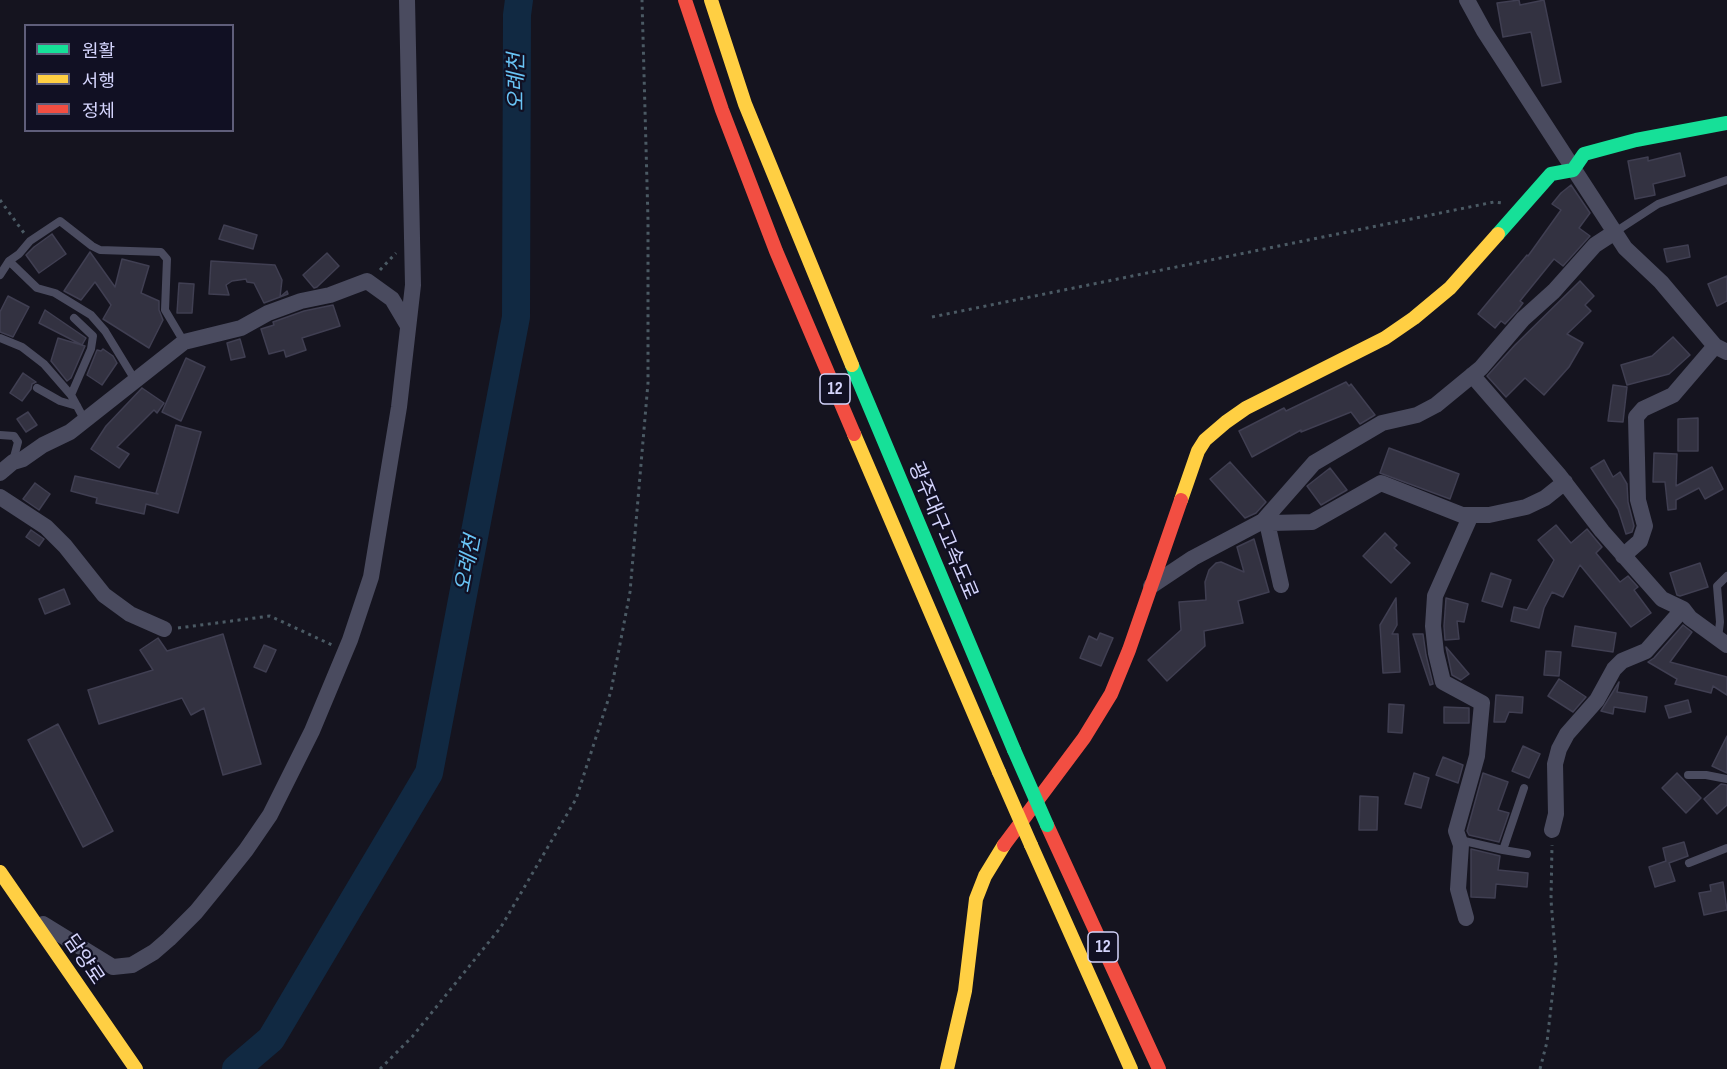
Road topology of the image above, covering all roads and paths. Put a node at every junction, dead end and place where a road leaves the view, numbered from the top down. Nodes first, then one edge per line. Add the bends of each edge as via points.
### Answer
1 (407, 0) edge
2 (642, 0) edge
3 (685, 0) edge
4 (711, 0) edge
5 (1467, 0) edge
6 (1727, 123) edge
7 (1573, 170) junction
8 (1727, 180) edge
9 (0, 200) edge
10 (1521, 207) junction
11 (412, 229) junction
12 (1615, 232) junction
13 (30, 241) junction
14 (9, 261) junction
15 (0, 275) edge
16 (367, 280) junction
17 (932, 317) dead end
18 (74, 318) dead end
19 (408, 326) junction
20 (0, 338) edge
21 (184, 342) junction
22 (1721, 349) edge
23 (1472, 375) junction
24 (135, 381) junction
25 (38, 388) dead end
26 (71, 395) junction
27 (81, 413) junction
28 (0, 435) edge
29 (6, 467) edge
30 (1565, 482) junction
31 (0, 497) edge
32 (1471, 515) junction
33 (1266, 518) junction
34 (1623, 556) junction
35 (1727, 576) edge
36 (1281, 585) dead end
37 (1151, 586) junction
38 (1683, 609) junction
39 (164, 629) joint
40 (1723, 641) edge
41 (345, 651) junction
42 (1688, 776) dead end
43 (1727, 779) edge
44 (1524, 788) dead end
45 (1551, 830) joint
46 (1459, 840) junction
47 (1727, 848) edge
48 (1503, 850) junction
49 (1527, 854) dead end
50 (1689, 863) dead end
51 (0, 872) edge
52 (30, 915) junction
53 (1466, 918) dead end
54 (136, 1069) edge
55 (380, 1069) edge
56 (947, 1069) edge
57 (1131, 1069) edge
58 (1159, 1069) edge
59 (1540, 1069) edge

1 - 11 street
2 - 55 path via 648,383 630,592 611,691 576,799 501,927 412,1037
3 - 57 main road, 12, bridge via 776,251
4 - 58 main road, 광주대구고속도로 / 12, bridge via 745,104 803,249 1014,750
5 - 7 street
6 - 7 main road via 1603,148 1584,154
7 - 10 main road via 1551,174
7 - 12 street
8 - 12 lane via 1658,204
9 - 13 path
10 - 17 path via 1494,202
10 - 37 main road via 1450,288 1414,318 1385,338 1246,408 1210,434 1198,451
11 - 16 path via 385,267
11 - 19 street via 413,285
12 - 22 street via 1625,248
12 - 23 street via 1595,245
13 - 14 lane
13 - 21 lane via 60,221 100,250 161,252 167,259 165,310
14 - 15 lane
14 - 24 lane via 37,288 55,293 91,315
16 - 19 street via 392,299
16 - 21 street via 268,313 241,328
18 - 26 lane via 93,336 91,350
19 - 41 street via 372,577
20 - 26 lane via 22,347 44,364
21 - 24 street
22 - 34 street via 1672,395 1643,409 1636,417 1638,500 1645,526 1640,541
23 - 30 street
23 - 33 street via 1428,411 1382,423 1314,463
24 - 27 street
25 - 27 lane
26 - 27 lane
27 - 29 street via 70,432
28 - 29 lane via 14,436 18,442
30 - 32 street via 1526,507
30 - 34 street
31 - 39 street via 46,527 104,595 130,614
32 - 33 street via 1462,515 1381,483 1312,522 1271,523
32 - 46 street via 1436,596 1433,626 1443,682 1482,703 1477,756 1456,831
33 - 36 street
33 - 37 street
34 - 38 street via 1662,599
35 - 40 lane via 1718,586
37 - 56 main road via 1111,694 985,876 976,899 965,991
38 - 40 street
38 - 45 street via 1646,651 1622,661 1614,669 1597,700 1567,734 1555,764 1556,814
39 - 41 path via 270,616
41 - 52 street via 312,731 270,815 196,912 154,952 132,965 113,967
42 - 43 lane
44 - 48 lane
45 - 59 path via 1556,963 1548,1042
46 - 48 lane
46 - 53 street via 1458,889
47 - 50 lane
48 - 49 lane
51 - 52 main road, 담양로
52 - 54 main road, 담양로

